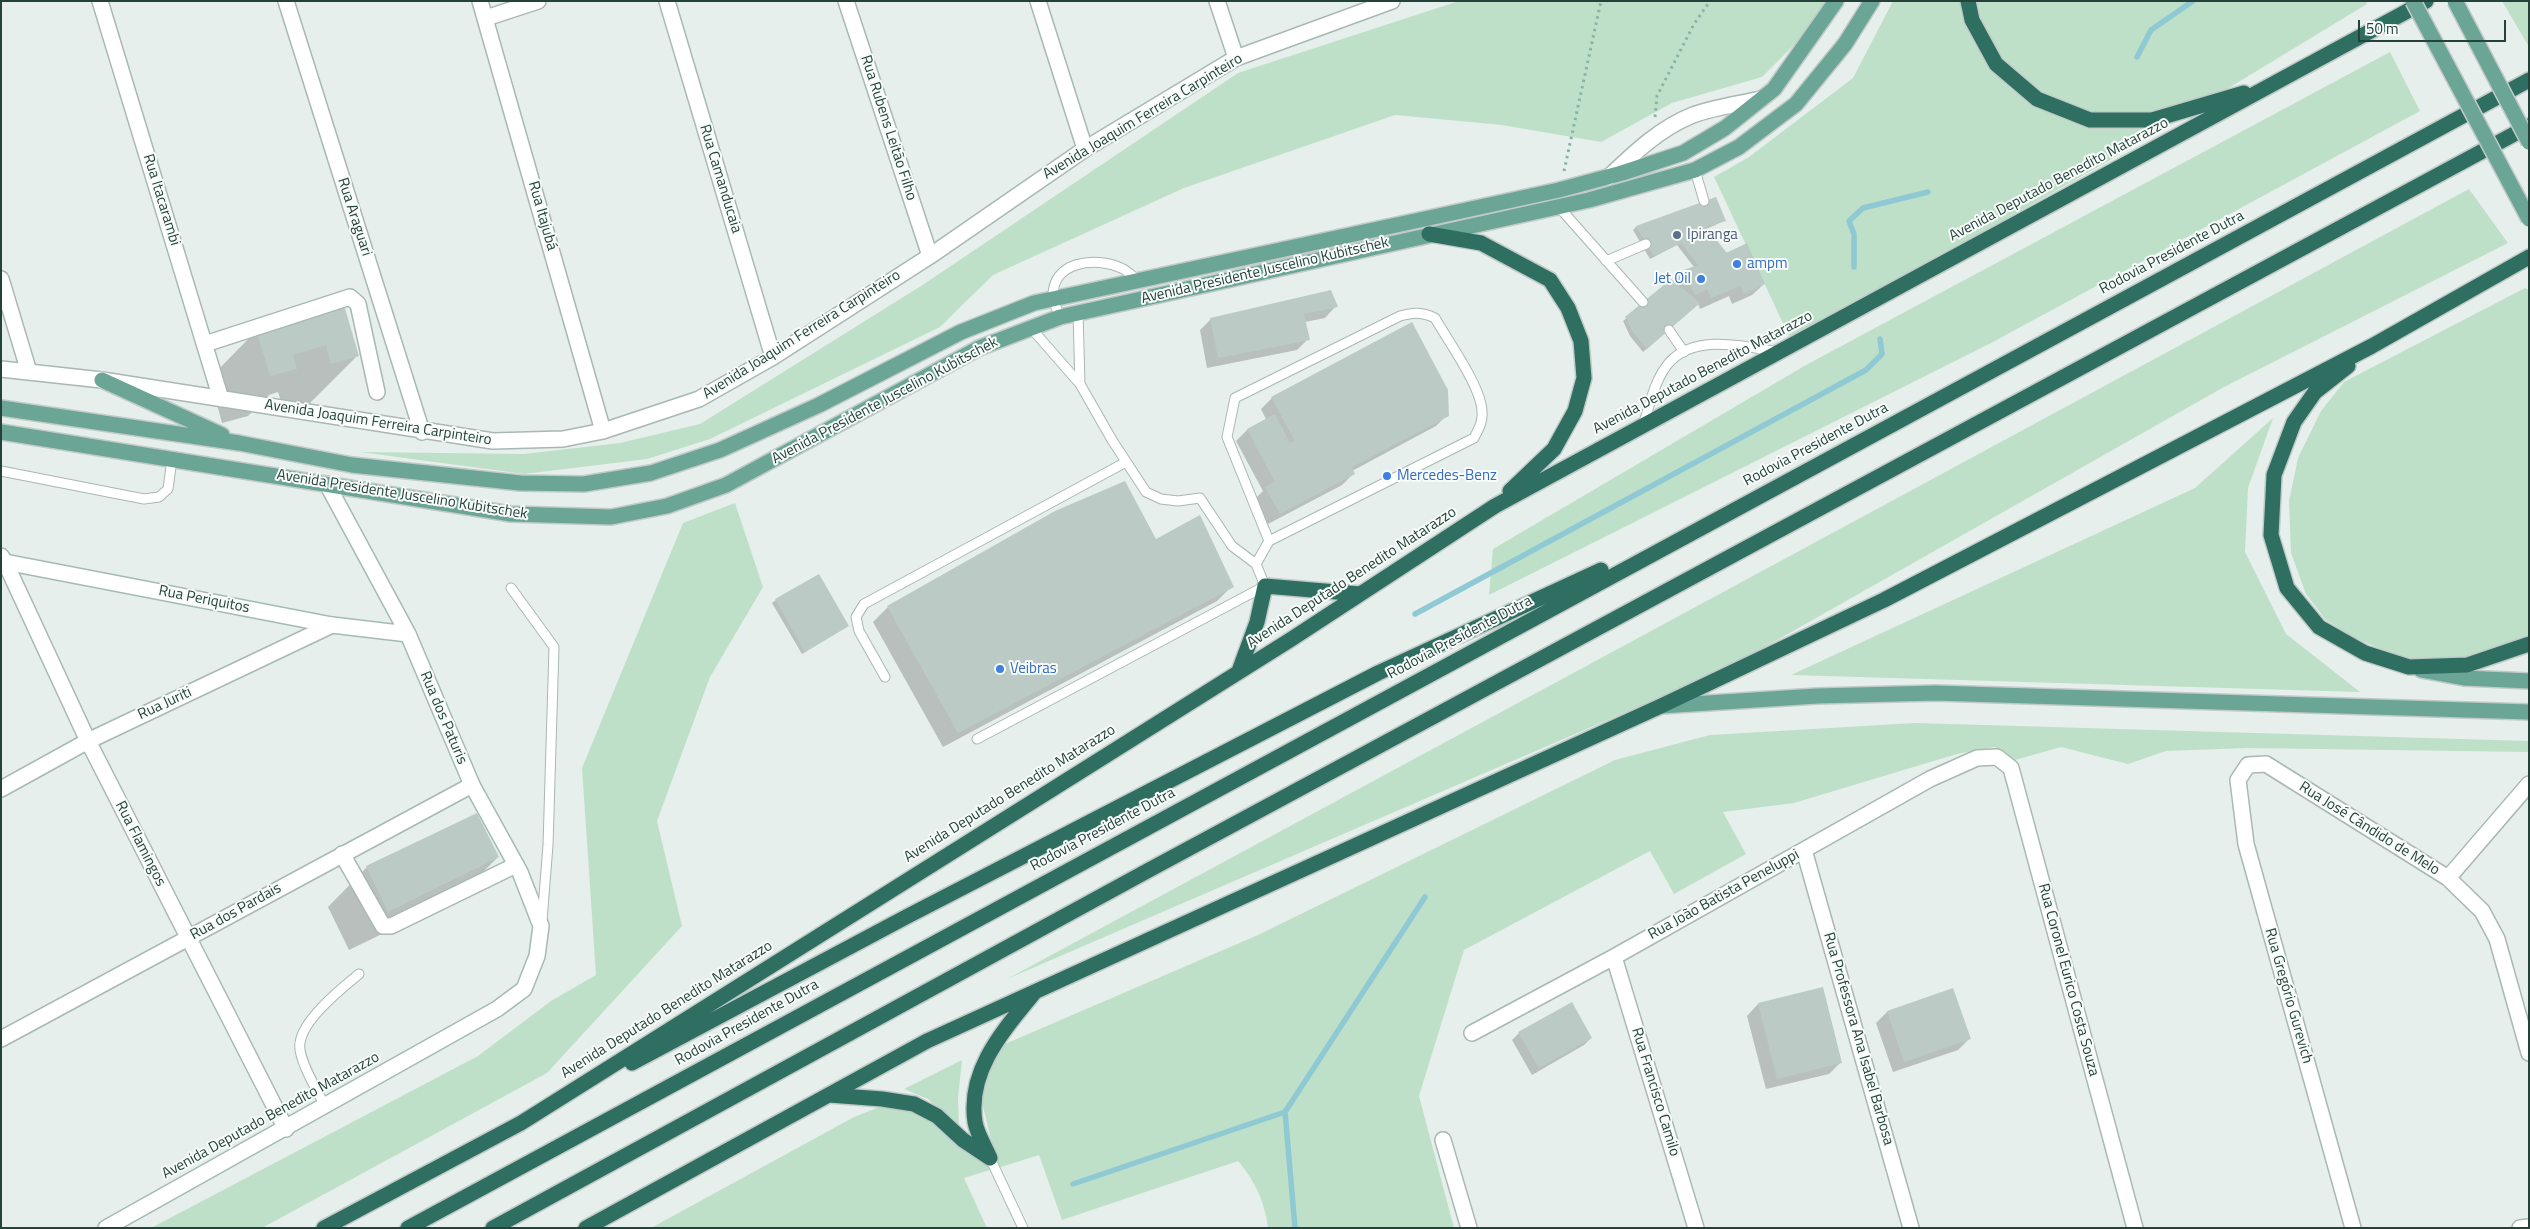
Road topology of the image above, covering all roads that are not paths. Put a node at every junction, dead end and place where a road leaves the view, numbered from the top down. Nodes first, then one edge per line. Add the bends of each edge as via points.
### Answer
1 (100, 1) edge
2 (286, 1) edge
3 (480, 1) edge
4 (538, 1) edge
5 (667, 1) edge
6 (846, 1) edge
7 (1038, 1) edge
8 (1218, 1) edge
9 (1392, 1) edge
10 (1836, 1) edge
11 (1872, 1) edge
12 (1968, 1) edge
13 (2413, 1) edge
14 (2426, 1) edge
15 (2455, 1) edge
16 (486, 18) junction
17 (1236, 58) junction
18 (2529, 80) edge
19 (2274, 84) junction
20 (1761, 99) junction
21 (2529, 126) edge
22 (2529, 142) edge
23 (1085, 149) junction
24 (1696, 170) junction
25 (1609, 177) junction
26 (1704, 201) dead end
27 (1558, 206) junction
28 (2529, 219) edge
29 (1429, 234) junction
30 (1646, 244) dead end
31 (930, 256) junction
32 (2529, 257) edge
33 (1606, 260) junction
34 (1, 279) edge
35 (1137, 280) junction
36 (1053, 298) junction
37 (1643, 302) dead end
38 (1078, 313) junction
39 (1060, 317) junction
40 (1031, 328) junction
41 (1669, 330) dead end
42 (205, 344) junction
43 (2372, 346) junction
44 (1684, 352) junction
45 (1779, 352) junction
46 (774, 356) junction
47 (1, 369) edge
48 (29, 372) junction
49 (102, 380) junction
50 (1080, 384) junction
51 (377, 392) dead end
52 (221, 399) junction
53 (1, 408) edge
54 (1643, 425) junction
55 (603, 431) junction
56 (1, 432) edge
57 (422, 432) junction
58 (240, 443) junction
59 (172, 459) junction
60 (1126, 462) junction
61 (1, 471) edge
62 (327, 484) junction
63 (1495, 506) junction
64 (1732, 510) junction
65 (1269, 541) junction
66 (2, 560) edge
67 (1256, 564) junction
68 (1265, 586) junction
69 (510, 588) dead end
70 (1360, 594) junction
71 (332, 624) junction
72 (408, 634) junction
73 (2529, 644) edge
74 (2409, 667) junction
75 (1239, 671) junction
76 (885, 677) dead end
77 (2529, 681) edge
78 (1661, 706) junction
79 (2529, 712) edge
80 (977, 738) dead end
81 (88, 741) junction
82 (1977, 758) joint
83 (2248, 765) joint
84 (2529, 784) edge
85 (472, 785) junction
86 (1, 788) edge
87 (1804, 850) junction
88 (342, 854) junction
89 (516, 865) junction
90 (2448, 878) junction
91 (542, 926) junction
92 (187, 939) junction
93 (1614, 957) junction
94 (359, 974) dead end
95 (1037, 990) junction
96 (1472, 1033) dead end
97 (1, 1039) edge
98 (2529, 1053) edge
99 (829, 1095) junction
100 (325, 1106) junction
101 (521, 1122) junction
102 (286, 1129) junction
103 (1444, 1140) dead end
104 (990, 1158) junction
105 (2529, 1227) edge
106 (106, 1228) edge
107 (324, 1228) edge
108 (408, 1228) edge
109 (493, 1228) edge
110 (586, 1228) edge
111 (1023, 1228) edge
112 (1469, 1228) edge
113 (1696, 1228) edge
114 (1911, 1228) edge
115 (2135, 1228) edge
116 (2353, 1228) edge
117 (2520, 1228) edge

1 - 42 street, Rua Itacarambi
2 - 57 street, Rua Araguari
3 - 16 street, Rua Itajubá
4 - 16 street
5 - 46 street, Rua Camanducaia
6 - 31 street, Rua Rubens Leitão Filho
7 - 23 street
8 - 17 street
9 - 17 street, Avenida Joaquim Ferreira Carpinteiro
10 - 20 main road, Avenida Presidente Juscelino Kubitschek via 1774,89
11 - 24 main road, Avenida Presidente Juscelino Kubitschek via 1845,44 1796,104 1739,147
12 - 19 highway via 1972,20 1996,64 2037,99 2090,120 2152,120
13 - 28 main road, bridge
14 - 19 highway, Avenida Deputado Benedito Matarazzo
15 - 22 main road, bridge
16 - 55 street, Rua Itajubá
17 - 23 street, Avenida Joaquim Ferreira Carpinteiro
18 - 64 highway, Rodovia Presidente Dutra
19 - 45 highway, Avenida Deputado Benedito Matarazzo
20 - 25 main road, Avenida Presidente Juscelino Kubitschek via 1725,128 1683,153
20 - 25 street via 1694,114 1653,138
21 - 109 highway
23 - 31 street, Avenida Joaquim Ferreira Carpinteiro
24 - 26 lane
24 - 27 main road, Avenida Presidente Juscelino Kubitschek
25 - 35 main road, Avenida Presidente Juscelino Kubitschek
27 - 29 main road, Avenida Presidente Juscelino Kubitschek
27 - 33 lane
29 - 38 main road, Avenida Presidente Juscelino Kubitschek
29 - 63 highway via 1481,242 1550,280 1568,308 1581,341 1584,378 1575,411 1554,449
30 - 33 lane
31 - 46 street, Avenida Joaquim Ferreira Carpinteiro
32 - 43 highway
33 - 37 lane
34 - 48 street
35 - 36 main road, Avenida Presidente Juscelino Kubitschek
35 - 36 lane via 1122,268 1103,262 1083,262 1058,278
36 - 39 lane
36 - 58 main road, Avenida Presidente Juscelino Kubitschek via 961,332 819,405 720,450 651,473 584,484 520,483 352,465
38 - 39 main road, Avenida Presidente Juscelino Kubitschek
38 - 50 lane
39 - 40 main road, Avenida Presidente Juscelino Kubitschek
40 - 50 lane
40 - 62 main road, Avenida Presidente Juscelino Kubitschek via 979,348 726,485 668,506 611,517 510,514
41 - 44 lane
42 - 51 street via 350,297 358,304
42 - 52 street, Rua Itacarambi
43 - 74 highway via 2316,392 2294,422 2274,475 2271,535 2287,588 2319,627 2364,653
43 - 78 highway via 1884,600
44 - 45 lane via 1706,345 1741,345
44 - 54 lane via 1668,363
45 - 54 highway, Avenida Deputado Benedito Matarazzo
46 - 55 street, Avenida Joaquim Ferreira Carpinteiro via 699,399
47 - 48 street, Avenida Joaquim Ferreira Carpinteiro
48 - 49 street, Avenida Joaquim Ferreira Carpinteiro
49 - 52 street, Avenida Joaquim Ferreira Carpinteiro
49 - 58 main road
50 - 60 lane
52 - 57 street, Avenida Joaquim Ferreira Carpinteiro
53 - 58 main road, Avenida Presidente Juscelino Kubitschek
54 - 63 highway, Avenida Deputado Benedito Matarazzo
55 - 57 street, Avenida Joaquim Ferreira Carpinteiro via 532,441 493,441
56 - 59 main road, Avenida Presidente Juscelino Kubitschek
59 - 61 lane via 168,489 159,497 144,499
59 - 62 main road, Avenida Presidente Juscelino Kubitschek
60 - 67 lane via 1146,492 1161,499 1178,501 1200,498 1232,546
60 - 76 lane via 864,604 856,617 860,631
62 - 72 street, Rua dos Paturis
63 - 70 highway, Avenida Deputado Benedito Matarazzo
64 - 101 highway via 1378,673 906,917
64 - 108 highway, Rodovia Presidente Dutra
65 - 65 lane via 1228,437 1235,398 1400,316 1414,312 1435,318 1480,396 1481,425 1474,438
65 - 67 lane
66 - 71 street, Rua Periquitos
66 - 81 street, Rua Flamingos
67 - 68 lane
68 - 70 highway
68 - 75 highway via 1257,622
68 - 80 lane
69 - 91 lane via 554,647
70 - 75 highway, Avenida Deputado Benedito Matarazzo
71 - 72 street, Rua Periquitos
71 - 81 street, Rua Juriti
72 - 85 street, Rua dos Paturis
73 - 74 highway via 2467,665
74 - 77 main road via 2464,678
75 - 101 highway, Avenida Deputado Benedito Matarazzo
78 - 79 main road via 1817,696 1936,693
78 - 95 highway
81 - 86 street, Rua Juriti
81 - 92 street, Rua Flamingos
82 - 87 street, Rua João Batista Peneluppi via 1930,779
82 - 115 street, Rua Coronel Eurico Costa Souza via 1997,757 2011,768
83 - 90 street, Rua José Cândido de Melo via 2266,764
83 - 116 street, Rua Gregório Gurevich via 2238,780 2246,844
84 - 90 street
85 - 88 street, Rua dos Pardais
85 - 89 street, Rua dos Paturis
87 - 93 street, Rua João Batista Peneluppi
87 - 114 street, Rua Professora Ana Isabel Barbosa
88 - 89 street via 383,926 391,926
88 - 92 street, Rua dos Pardais
89 - 91 street, Rua dos Paturis
90 - 98 street, Rua José Cândido de Melo via 2482,911 2497,939
91 - 100 street, Avenida Deputado Benedito Matarazzo via 537,956 524,988 497,1010
92 - 97 street, Rua dos Pardais
92 - 102 street, Rua Flamingos
93 - 96 street, Rua João Batista Peneluppi
93 - 113 street, Rua Francisco Camilo
94 - 100 lane via 308,1024 300,1043 302,1058
95 - 99 highway via 927,1041
95 - 104 highway via 984,1063 976,1082 976,1124
99 - 104 highway via 914,1104 937,1116 963,1140
99 - 110 highway
100 - 102 street, Avenida Deputado Benedito Matarazzo
101 - 107 highway, Avenida Deputado Benedito Matarazzo
102 - 106 street, Avenida Deputado Benedito Matarazzo
103 - 112 street
104 - 111 lane
105 - 117 street

